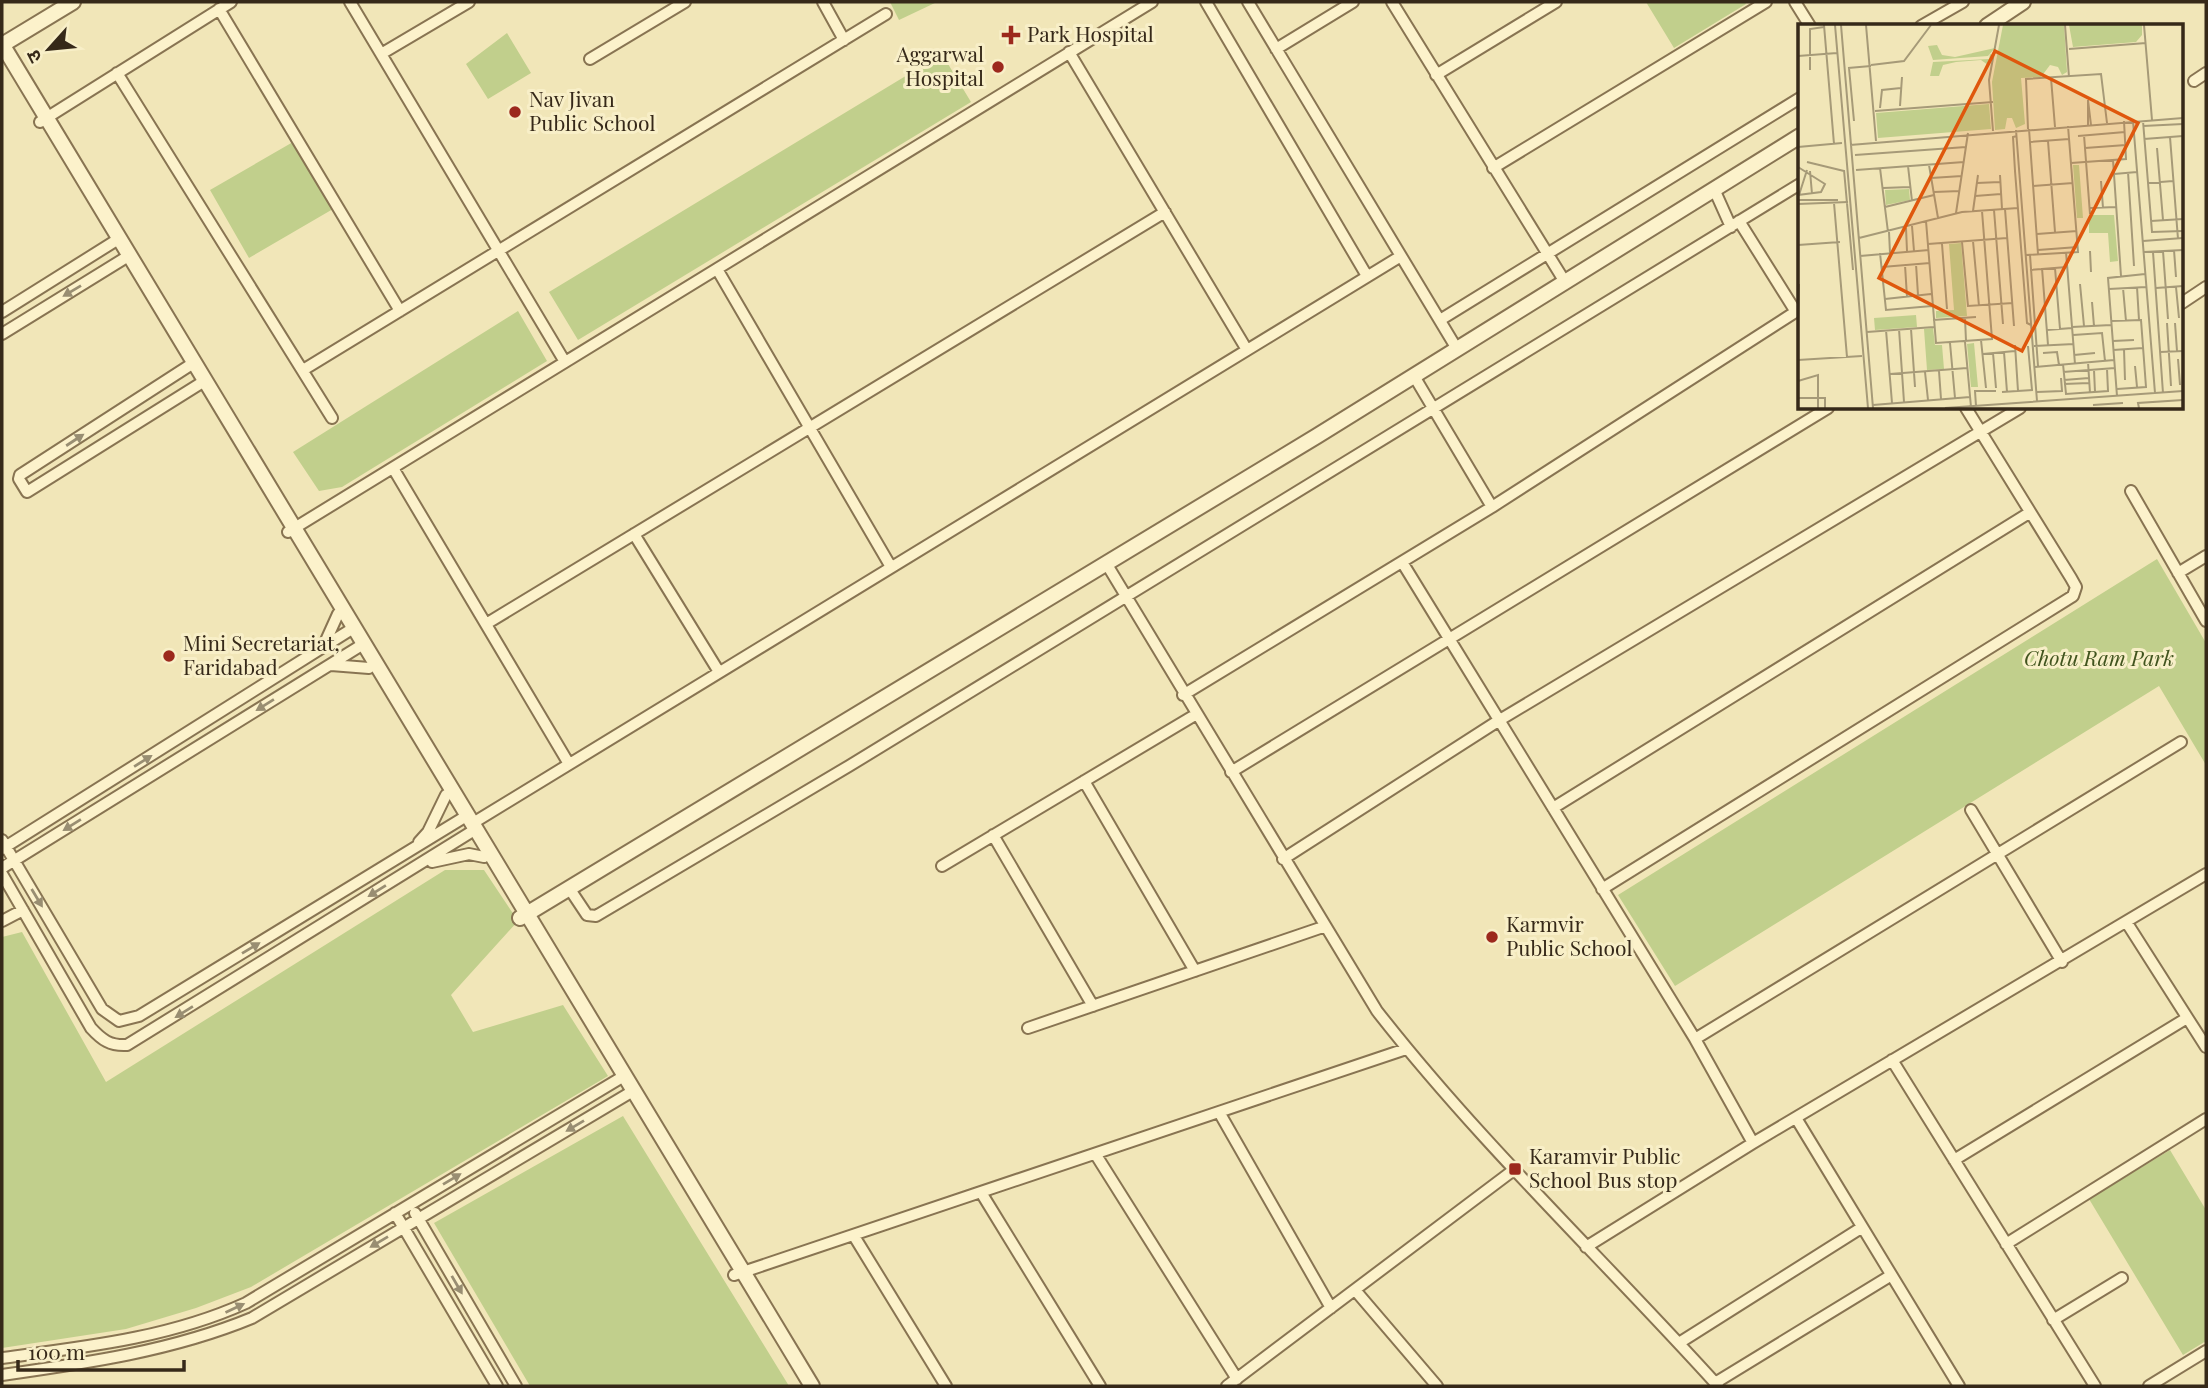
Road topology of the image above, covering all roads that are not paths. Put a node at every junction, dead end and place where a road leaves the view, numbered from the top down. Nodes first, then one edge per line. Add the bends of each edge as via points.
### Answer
1 (73, 2) edge
2 (231, 2) edge
3 (350, 2) edge
4 (469, 2) edge
5 (685, 2) edge
6 (823, 2) edge
7 (1152, 2) edge
8 (1206, 2) edge
9 (1248, 2) edge
10 (1353, 2) edge
11 (1392, 2) edge
12 (1556, 2) edge
13 (1766, 2) edge
14 (1795, 2) edge
15 (1963, 2) edge
16 (2023, 2) edge
17 (219, 9) junction
18 (886, 14) dead end
19 (1809, 24) edge
20 (1924, 24) edge
21 (1990, 24) edge
22 (844, 40) junction
23 (2, 45) edge
24 (1276, 49) junction
25 (1069, 52) junction
26 (382, 54) junction
27 (590, 59) dead end
28 (2, 60) edge
29 (117, 73) junction
30 (2206, 74) edge
31 (1436, 75) junction
32 (2194, 81) dead end
33 (1798, 99) edge
34 (43, 120) junction
35 (1798, 137) edge
36 (1493, 168) junction
37 (1798, 185) edge
38 (1714, 189) junction
39 (1165, 212) junction
40 (1735, 224) junction
41 (116, 240) junction
42 (501, 249) junction
43 (1546, 255) junction
44 (1401, 256) junction
45 (127, 258) junction
46 (717, 269) junction
47 (1367, 276) junction
48 (1565, 282) junction
49 (2206, 287) edge
50 (2184, 302) edge
51 (1798, 310) edge
52 (400, 311) junction
53 (2, 312) edge
54 (1440, 320) junction
55 (2, 334) edge
56 (1457, 349) junction
57 (1247, 350) junction
58 (565, 362) junction
59 (192, 365) junction
60 (303, 370) junction
61 (1414, 376) junction
62 (202, 382) junction
63 (1433, 409) junction
64 (1825, 410) edge
65 (1967, 410) edge
66 (2017, 410) edge
67 (332, 418) dead end
68 (810, 428) junction
69 (1981, 433) junction
70 (393, 468) junction
71 (2131, 491) dead end
72 (1492, 507) junction
73 (2029, 513) junction
74 (292, 530) junction
75 (634, 534) junction
76 (2206, 556) edge
77 (1402, 562) junction
78 (1106, 563) junction
79 (891, 567) junction
80 (2178, 573) junction
81 (1126, 596) junction
82 (338, 614) junction
83 (2206, 621) edge
84 (486, 624) junction
85 (352, 629) junction
86 (1450, 640) junction
87 (361, 645) junction
88 (322, 648) junction
89 (329, 665) junction
90 (369, 667) junction
91 (719, 672) junction
92 (1183, 695) junction
93 (1195, 715) junction
94 (1498, 721) junction
95 (2181, 742) dead end
96 (569, 764) junction
97 (1231, 772) junction
98 (1084, 781) junction
99 (446, 795) junction
100 (1553, 808) junction
101 (1971, 810) dead end
102 (469, 824) junction
103 (993, 835) junction
104 (3, 845) edge
105 (410, 852) junction
106 (1997, 854) junction
107 (484, 858) junction
108 (1283, 859) junction
109 (15, 860) junction
110 (942, 866) dead end
111 (414, 867) junction
112 (2, 868) edge
113 (2, 874) edge
114 (2206, 874) edge
115 (569, 888) junction
116 (1602, 889) junction
117 (23, 910) junction
118 (523, 916) junction
119 (2, 921) edge
120 (2127, 923) junction
121 (1323, 927) junction
122 (2062, 962) junction
123 (1195, 971) junction
124 (1093, 1006) junction
125 (2188, 1018) junction
126 (1028, 1028) dead end
127 (1695, 1039) junction
128 (2206, 1047) edge
129 (1406, 1049) junction
130 (1892, 1060) junction
131 (620, 1078) junction
132 (630, 1093) junction
133 (1219, 1112) junction
134 (1796, 1118) junction
135 (2206, 1119) edge
136 (1753, 1143) junction
137 (1096, 1155) junction
138 (1954, 1160) junction
139 (1515, 1169) junction
140 (982, 1194) junction
141 (410, 1205) junction
142 (395, 1213) junction
143 (418, 1219) junction
144 (404, 1228) junction
145 (1861, 1228) junction
146 (855, 1236) junction
147 (2006, 1244) junction
148 (1586, 1247) junction
149 (738, 1274) junction
150 (1891, 1276) junction
151 (2122, 1278) dead end
152 (1355, 1290) junction
153 (1331, 1308) junction
154 (2053, 1320) junction
155 (1679, 1343) junction
156 (2206, 1351) edge
157 (2, 1359) edge
158 (2, 1375) edge
159 (1232, 1383) edge
160 (1716, 1385) edge
161 (497, 1386) edge
162 (516, 1386) edge
163 (803, 1386) edge
164 (813, 1386) edge
165 (946, 1386) edge
166 (1100, 1386) edge
167 (1437, 1386) edge
168 (1959, 1386) edge
169 (2095, 1386) edge
170 (2149, 1386) edge

1 - 23 street
2 - 17 street
3 - 26 street
4 - 26 street
5 - 27 street
6 - 22 street
7 - 25 street
8 - 47 street
9 - 24 street
10 - 24 street
11 - 31 street
12 - 31 street
13 - 36 street
14 - 19 street
15 - 20 street
16 - 21 street
17 - 29 street
17 - 52 street
18 - 22 street
22 - 42 street
23 - 34 street
24 - 44 street
25 - 39 street
25 - 46 street
26 - 42 street
28 - 34 street
29 - 34 street
29 - 60 street
30 - 32 street
31 - 36 street
33 - 43 street
34 - 41 street
35 - 38 street
36 - 43 street
37 - 40 street
38 - 40 street
38 - 48 street
39 - 57 street
39 - 68 street
40 - 51 street
40 - 63 street
41 - 45 street
41 - 53 street
42 - 52 street
42 - 58 street
43 - 48 street
43 - 54 street
44 - 47 street
44 - 54 street
45 -> 55 street
45 - 59 street
46 - 58 street
46 - 68 street
47 - 57 street
48 - 56 street
49 - 50 street
51 - 72 street
52 - 60 street
54 - 56 street
56 - 61 street
57 - 79 street
58 - 70 street
59 - 62 street
62 -> 59 street via 27,492 19,479
60 - 67 street
61 - 63 street
61 - 78 street
62 - 74 street
63 - 72 street
63 - 81 street
64 - 86 street
65 - 69 street
66 - 69 street
68 - 75 street
68 - 79 street
69 - 73 street
69 - 94 street
70 - 74 street
70 - 84 street
71 - 80 street
72 - 77 street
73 - 100 street
73 - 116 street via 2076,587 2069,599
74 - 82 street
74 - 85 street
75 - 84 street
75 - 91 street
76 - 80 street
77 - 86 street
77 - 92 street
78 - 81 street
78 - 115 street
79 - 91 street
80 - 83 street
81 - 92 street
81 - 115 street via 596,916 587,915
82 - 85 street
82 - 88 street
84 - 96 street
85 - 87 street
85 - 88 street
86 - 94 street
86 - 97 street
87 - 89 street
87 - 90 street
87 - 102 street
104 -> 88 street
89 - 90 street
89 -> 109 street
90 - 99 street
91 - 96 street
92 - 93 street
93 - 97 street
93 - 98 street
94 - 100 street
94 - 108 street
95 - 106 street
96 - 102 street
97 - 108 street
98 - 103 street
98 - 123 street
99 - 102 street
99 - 105 street via 428,832
100 - 116 street
101 - 106 street
102 - 105 street
102 - 107 street
102 - 111 street
102 - 118 street
103 - 110 street
103 - 124 street
104 - 109 street
109 -> 105 street via 102,1009 119,1021 139,1016
106 - 122 street
106 - 127 street
107 - 111 street via 469,854
107 - 118 street
108 - 121 street
109 - 112 street
111 -> 117 street via 127,1045 102,1040 91,1028
113 - 117 street
114 - 120 street
115 - 118 street
116 - 127 street
117 - 119 street
118 - 131 street
120 - 122 street
120 - 125 street
121 - 123 street
121 - 129 street via 1364,994
122 - 130 street
123 - 124 street
124 - 126 street
125 - 128 street
125 - 138 street
127 - 136 street
129 - 133 street
129 - 139 street
130 - 134 street
130 - 138 street
131 - 132 street
141 -> 131 street
132 -> 143 street
132 - 149 street
133 - 137 street
133 - 153 street
134 - 136 street
134 - 145 street
135 - 147 street
136 - 148 street
137 - 140 street
137 - 159 street
138 - 147 street
139 - 148 street
139 - 152 street
140 - 146 street
140 - 166 street
141 - 142 street
141 - 143 street
142 - 144 street
157 -> 142 street via 169,1332 209,1320 246,1304
143 - 144 street
143 -> 162 street
144 -> 158 street via 252,1318 214,1334 85,1363
144 - 161 street
145 - 150 street
145 - 155 street
146 - 149 street
146 - 165 street
147 - 154 street
148 - 155 street
149 - 163 street
149 - 164 street
150 - 160 street
150 - 168 street
151 - 154 street
152 - 153 street
152 - 167 street
153 - 159 street
154 - 169 street
155 - 160 street
156 - 170 street

